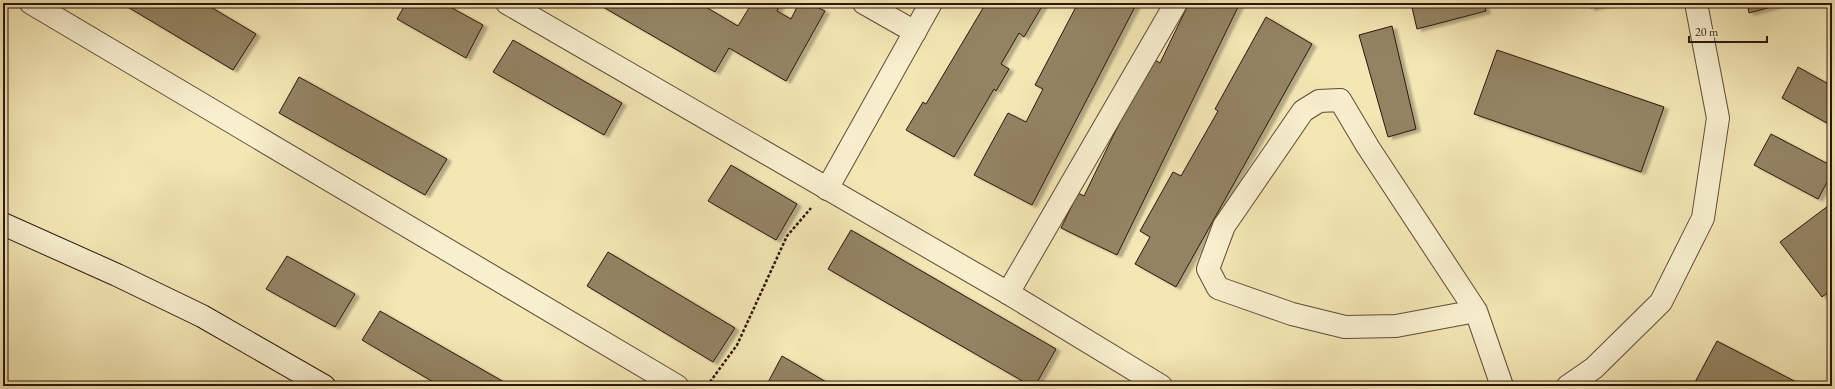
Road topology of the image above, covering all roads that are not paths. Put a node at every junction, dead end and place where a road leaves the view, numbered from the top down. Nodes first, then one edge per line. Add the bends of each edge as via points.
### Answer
1 (31, 3) edge
2 (507, 3) edge
3 (864, 3) edge
4 (932, 3) edge
5 (1176, 3) edge
6 (1696, 3) edge
7 (915, 32) junction
8 (827, 189) junction
9 (3, 224) edge
10 (1008, 293) junction
11 (1476, 311) junction
12 (324, 386) edge
13 (677, 386) edge
14 (1162, 386) edge
15 (1502, 386) edge
16 (1568, 386) edge

1 - 13 street
2 - 8 street
3 - 7 street
4 - 7 street
5 - 10 street
6 - 16 street via 1718,118 1703,218 1661,302 1594,368
7 - 8 street
8 - 10 street
9 - 12 street via 202,316
10 - 14 street
11 - 11 street via 1340,100 1319,101 1303,111 1224,226 1208,269 1218,288 1292,314 1345,327 1396,326
11 - 15 street

